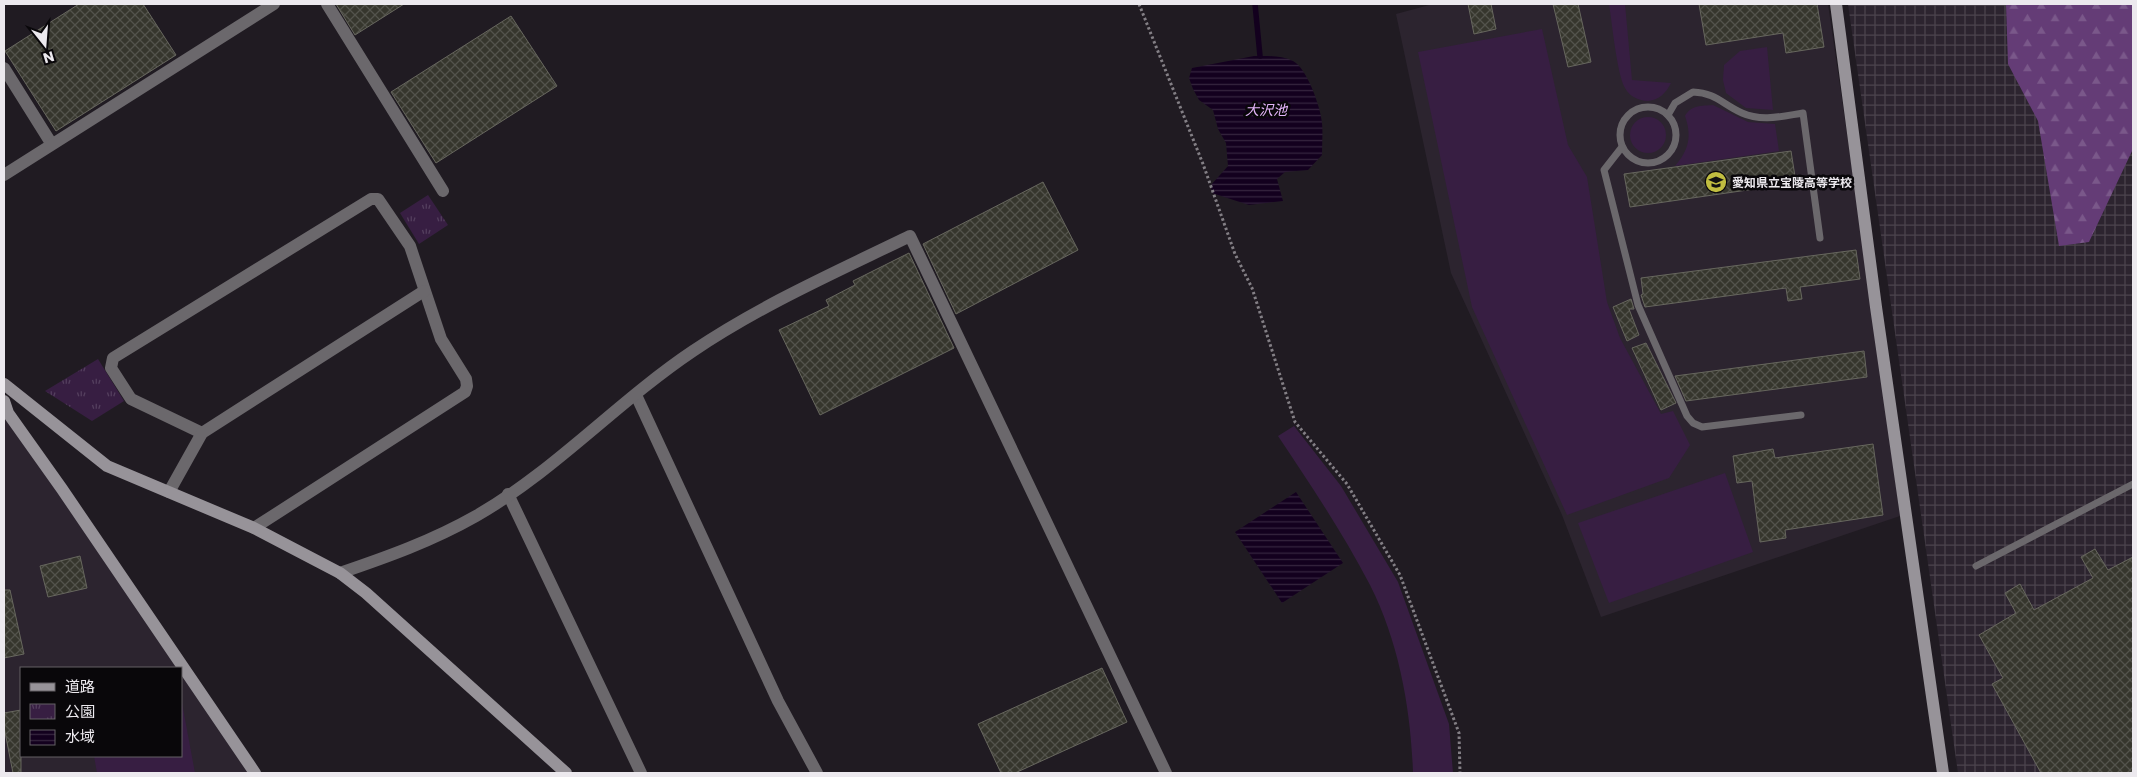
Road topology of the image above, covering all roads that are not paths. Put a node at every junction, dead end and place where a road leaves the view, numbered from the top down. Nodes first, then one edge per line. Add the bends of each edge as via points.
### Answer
1 (274, 4) edge
2 (327, 4) edge
3 (1836, 4) edge
4 (4, 68) edge
5 (1668, 115) junction
6 (51, 143) junction
7 (1622, 147) junction
8 (4, 174) edge
9 (443, 191) dead end
10 (1820, 238) dead end
11 (424, 291) junction
12 (4, 384) edge
13 (636, 395) junction
14 (4, 401) edge
15 (1801, 415) dead end
16 (202, 433) junction
17 (2133, 484) edge
18 (169, 492) junction
19 (508, 494) junction
20 (254, 528) junction
21 (1976, 566) dead end
22 (340, 572) junction
23 (255, 773) edge
24 (566, 773) edge
25 (641, 773) edge
26 (817, 773) edge
27 (1166, 773) edge
28 (1943, 773) edge

1 - 6 street
2 - 9 street
3 - 28 street
4 - 6 street
5 - 7 lane via 1650,107 1629,114 1620,130
5 - 7 lane via 1674,122 1676,138 1665,158 1644,163 1627,154
5 - 10 lane via 1675,103 1693,92 1715,96 1741,113 1754,117 1773,118 1803,113
6 - 8 street
7 - 15 lane via 1604,170 1638,305 1687,416 1702,427
11 - 16 street
11 - 16 street via 410,246 378,199 371,200 113,358 112,368 131,398
11 - 20 street via 441,339 466,379 465,392
12 - 18 street via 107,466
13 - 19 street
13 - 26 street via 778,701
13 - 27 street via 692,352 770,304 910,236
14 - 23 street via 8,413
16 - 18 street
17 - 21 lane
18 - 20 street
19 - 22 street via 476,516 406,551
19 - 25 street
20 - 22 street
22 - 24 street

